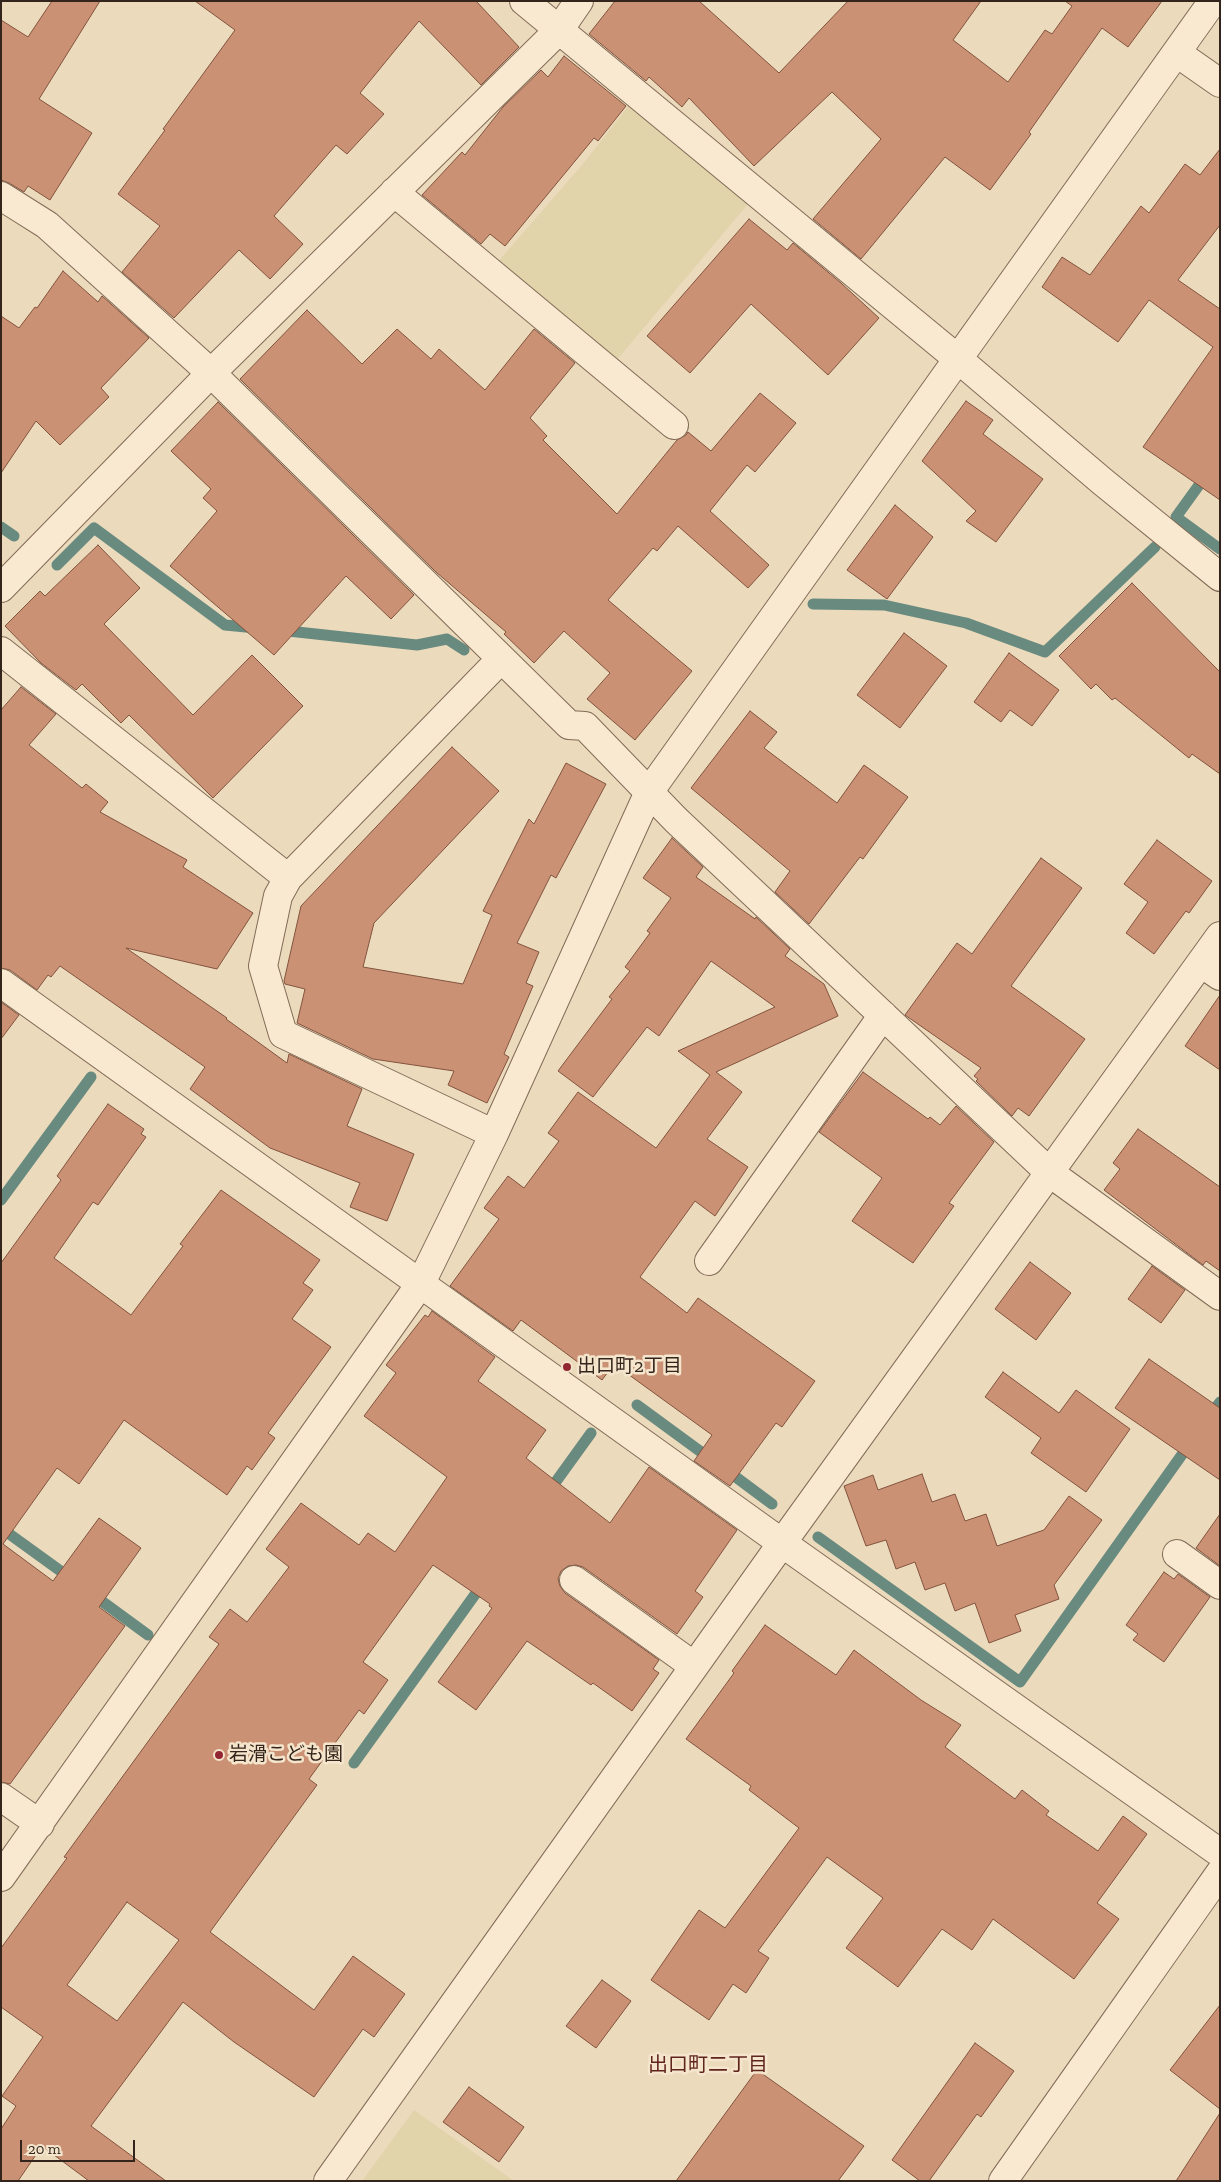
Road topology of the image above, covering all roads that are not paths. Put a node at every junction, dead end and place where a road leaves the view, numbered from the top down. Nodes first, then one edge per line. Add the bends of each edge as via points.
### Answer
1 (524, 1) edge
2 (579, 1) edge
3 (1214, 1) edge
4 (559, 30) junction
5 (1177, 53) junction
6 (1220, 83) edge
7 (394, 192) junction
8 (1, 196) edge
9 (958, 359) junction
10 (210, 373) junction
11 (674, 425) dead end
12 (1220, 577) edge
13 (1, 588) edge
14 (1, 651) edge
15 (501, 659) junction
16 (649, 792) junction
17 (288, 878) junction
18 (1220, 936) edge
19 (1210, 970) edge
20 (1, 983) edge
21 (883, 1015) junction
22 (494, 1134) junction
23 (1050, 1173) junction
24 (709, 1261) dead end
25 (421, 1283) junction
26 (1220, 1296) edge
27 (782, 1543) junction
28 (1177, 1554) dead end
29 (574, 1580) dead end
30 (1220, 1585) edge
31 (694, 1666) junction
32 (1, 1796) edge
33 (40, 1824) junction
34 (1220, 1853) edge
35 (1220, 1873) edge
36 (1, 1877) edge
37 (328, 2181) edge
38 (1003, 2181) edge

1 - 4 street
2 - 4 street
3 - 5 street
4 - 7 street
4 - 9 street
5 - 6 street
5 - 9 street
7 - 10 street
7 - 11 street
8 - 10 street via 47,225
9 - 12 street
9 - 16 street
10 - 13 street
10 - 15 street via 458,613
14 - 17 street
15 - 16 street via 569,724 585,726
15 - 17 street
16 - 21 street
16 - 22 street
17 - 22 street via 278,896 262,966 283,1034
18 - 19 street
19 - 23 street
20 - 25 street
21 - 23 street
21 - 24 street
22 - 25 street
23 - 26 street
23 - 27 street
25 - 27 street
25 - 33 street
27 - 31 street
27 - 34 street
28 - 30 street
29 - 31 street
31 - 37 street
32 - 33 street
33 - 36 street
35 - 38 street

